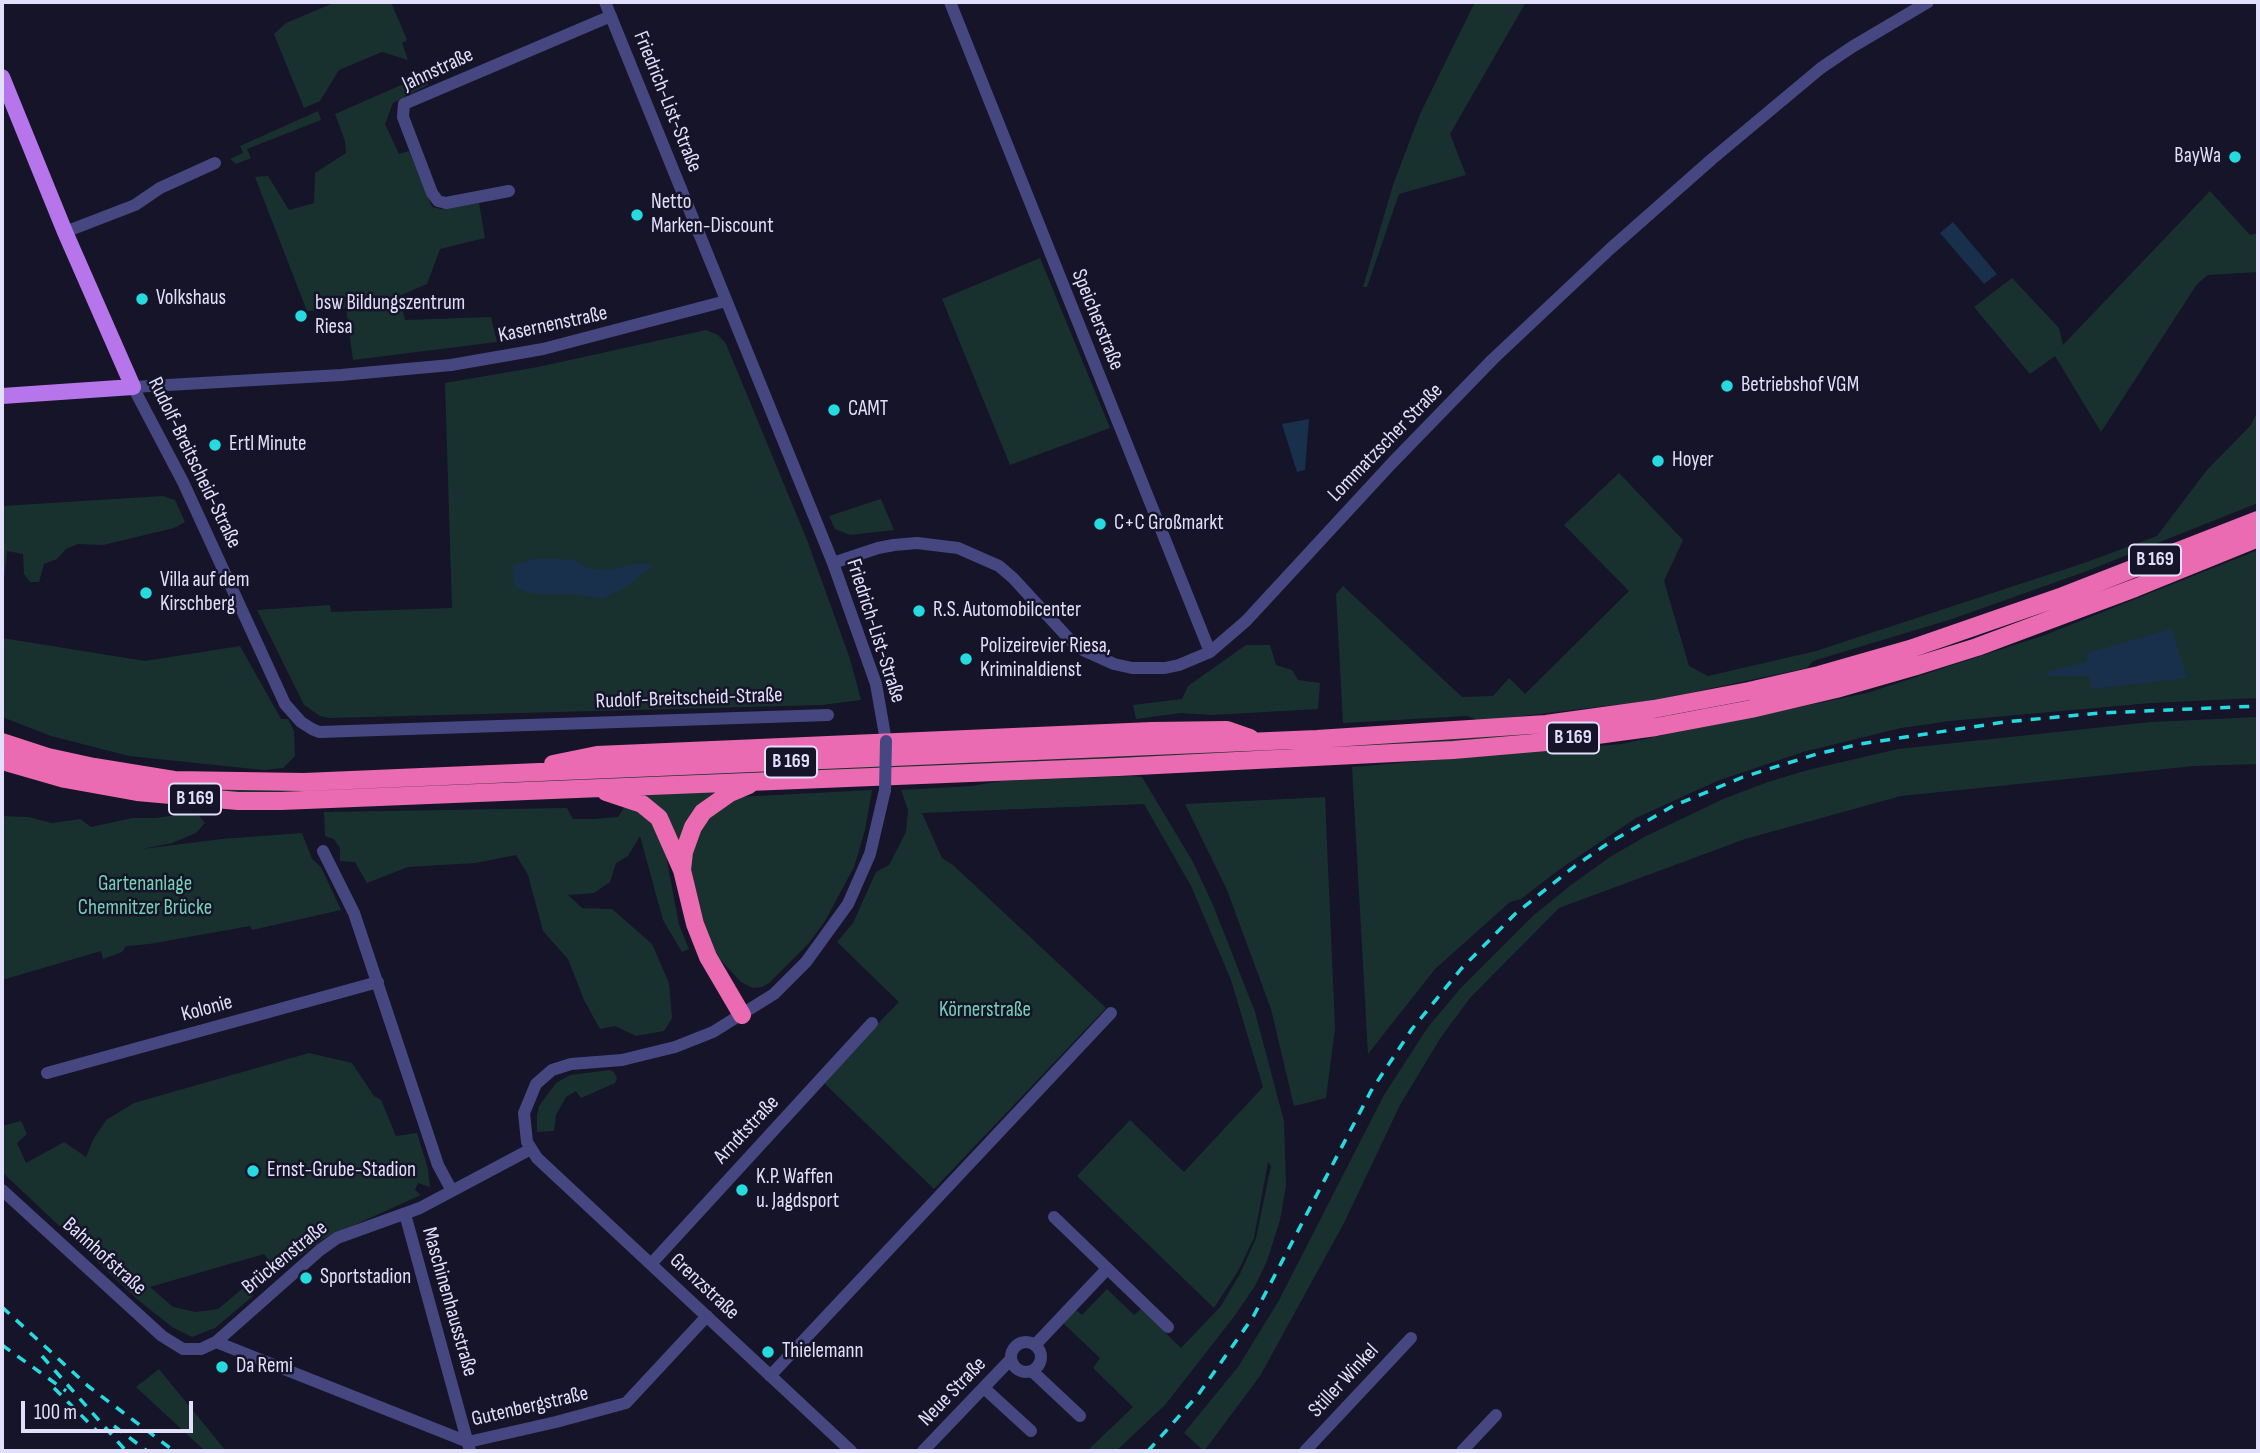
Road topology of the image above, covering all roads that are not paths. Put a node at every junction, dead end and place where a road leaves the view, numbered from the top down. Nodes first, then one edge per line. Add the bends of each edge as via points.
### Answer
1 (605, 2) edge
2 (950, 2) edge
3 (1928, 2) edge
4 (611, 16) junction
5 (2, 77) edge
6 (215, 163) dead end
7 (509, 191) dead end
8 (65, 232) junction
9 (726, 301) junction
10 (133, 387) junction
11 (2, 396) edge
12 (2256, 524) edge
13 (833, 563) junction
14 (1210, 652) junction
15 (828, 715) dead end
16 (886, 741) junction
17 (1260, 741) junction
18 (2, 742) edge
19 (2, 761) edge
20 (543, 773) junction
21 (757, 782) junction
22 (593, 788) junction
23 (323, 851) dead end
24 (682, 870) junction
25 (378, 982) junction
26 (1111, 1013) dead end
27 (742, 1015) junction
28 (872, 1023) dead end
29 (47, 1073) dead end
30 (531, 1149) junction
31 (2, 1190) edge
32 (452, 1191) junction
33 (405, 1214) junction
34 (1054, 1217) dead end
35 (651, 1264) junction
36 (1107, 1269) junction
37 (707, 1316) junction
38 (1168, 1327) dead end
39 (1412, 1338) dead end
40 (216, 1342) junction
41 (1035, 1345) junction
42 (183, 1349) joint
43 (1011, 1359) junction
44 (1032, 1371) junction
45 (771, 1376) junction
46 (984, 1388) junction
47 (1496, 1415) dead end
48 (1080, 1416) dead end
49 (1031, 1431) dead end
50 (469, 1446) edge
51 (851, 1451) edge
52 (923, 1451) edge
53 (1305, 1451) edge
54 (1462, 1451) edge

1 - 4 street, Friedrich-List-Straße
2 - 14 street, Speicherstraße
3 - 14 street, Lommatzscher Straße via 1821,68 1610,249 1484,369 1245,621
4 - 7 street, Jahnstraße via 404,104 402,117 438,201
4 - 9 street, Friedrich-List-Straße
5 - 8 main road, Rudolf-Breitscheid-Straße
6 - 8 street via 135,205
8 - 10 main road, Rudolf-Breitscheid-Straße
9 - 10 street, Kasernenstraße via 542,349 451,365
9 - 13 street, Friedrich-List-Straße
10 - 11 main road
10 - 15 street, Rudolf-Breitscheid-Straße via 183,482 285,704 312,729
12 - 17 highway, B 169 via 1961,633 1749,691 1546,724
12 - 21 highway, B 169 via 2050,620 1916,666 1791,700 1656,727 1439,751
13 - 14 street, Lommatzscher Straße via 878,548 917,542 958,548 999,566 1071,641 1114,664 1165,668
13 - 16 street, Friedrich-List-Straße via 876,684
16 - 17 highway via 1227,730
16 - 20 highway via 597,755 555,762
16 - 27 street, Friedrich-List-Straße, bridge via 885,790 870,854 848,904 799,971
17 - 20 highway, B 169
18 - 20 highway, B 169 via 82,764 174,779 304,782
19 - 22 highway, B 169 via 101,787 194,799
21 - 22 highway, B 169
21 - 24 highway via 703,812 692,827
22 - 24 highway via 642,804 659,818
23 - 25 street via 348,899
24 - 27 highway via 708,957
25 - 29 street, Kolonie
25 - 32 street via 438,1165
26 - 45 street
27 - 30 street, Friedrich-List-Straße via 676,1047 622,1060 571,1064 547,1073 530,1093 524,1113
28 - 35 street, Arndtstraße
30 - 32 street, Brückenstraße
30 - 35 street, Grenzstraße
31 - 42 street, Bahnhofstraße via 162,1336
32 - 33 street, Brückenstraße
33 - 40 street, Brückenstraße via 338,1238 320,1250
33 - 50 street, Maschinenhausstraße
34 - 36 street
35 - 37 street, Grenzstraße
36 - 38 street
36 - 41 street
37 - 45 street, Grenzstraße
37 - 50 street, Gutenbergstraße via 626,1403
39 - 53 street, Stiller Winkel
40 - 42 street, Brückenstraße via 201,1349
40 - 50 street, Gutenbergstraße
41 - 43 street via 1016,1345
41 - 44 street via 1042,1357
43 - 44 street via 1020,1371
43 - 46 street, Neue Straße
44 - 48 street
45 - 51 street, Grenzstraße
46 - 49 street
46 - 52 street, Neue Straße
47 - 54 street

